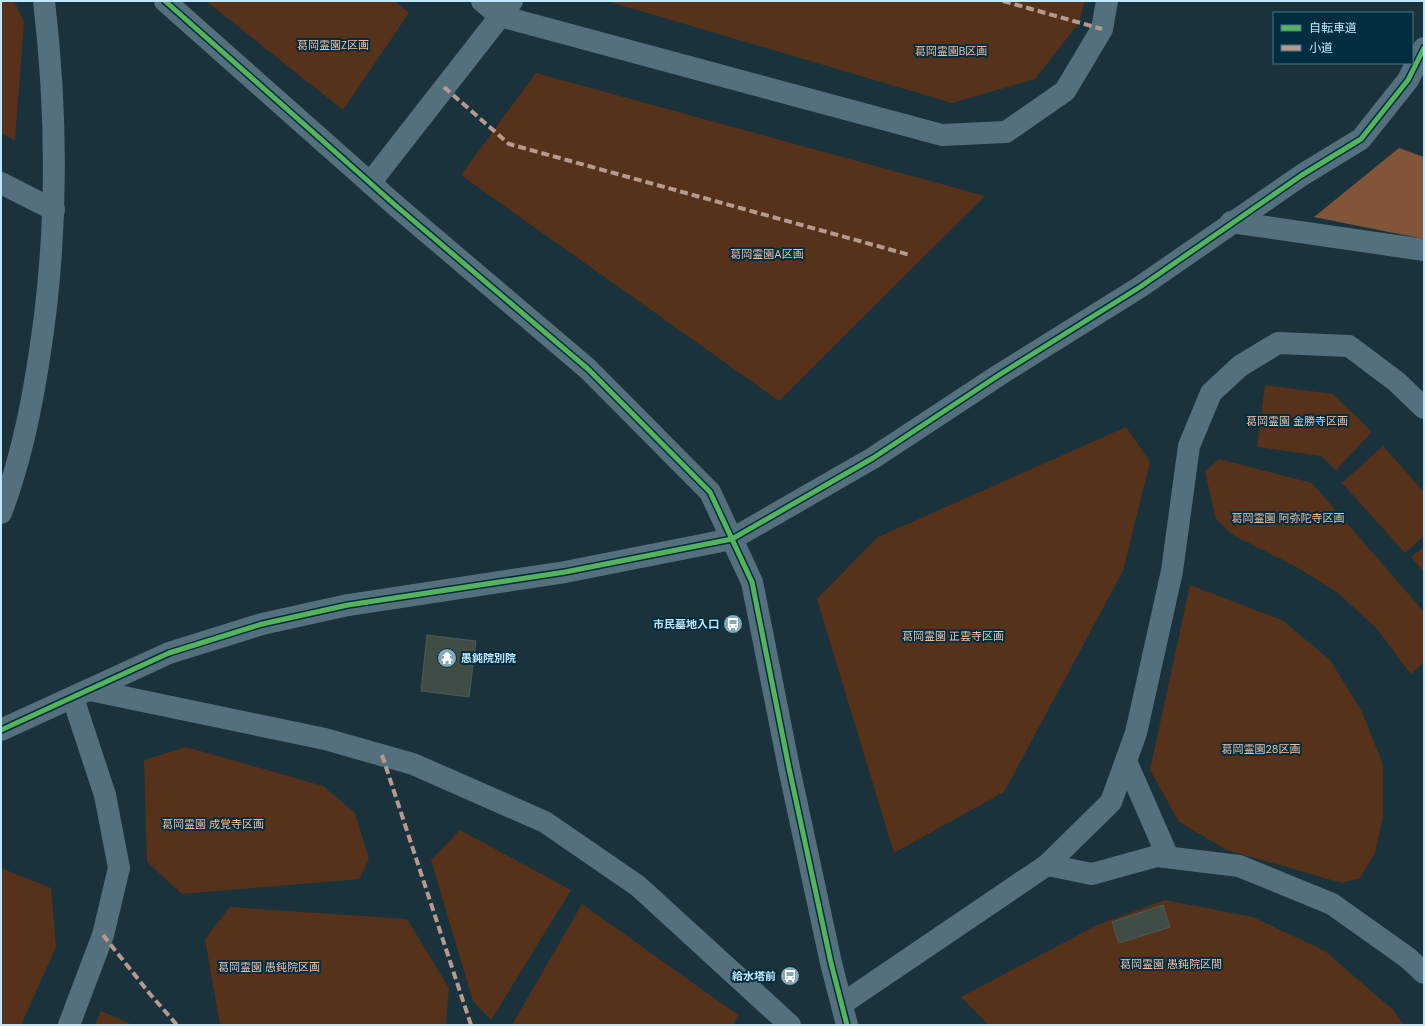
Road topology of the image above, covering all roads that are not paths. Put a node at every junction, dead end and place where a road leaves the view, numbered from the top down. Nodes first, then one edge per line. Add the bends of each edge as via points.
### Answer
1 (44, 1) edge
2 (165, 1) edge
3 (482, 1) edge
4 (1107, 1) edge
5 (506, 8) edge
6 (1424, 48) edge
7 (1, 183) edge
8 (370, 183) junction
9 (54, 210) junction
10 (1231, 222) junction
11 (1424, 250) edge
12 (1424, 408) edge
13 (1, 513) edge
14 (732, 539) junction
15 (81, 694) junction
16 (1, 730) edge
17 (1126, 761) junction
18 (1168, 857) junction
19 (1047, 865) junction
20 (1424, 973) edge
21 (842, 1004) junction
22 (69, 1025) edge
23 (790, 1025) edge
24 (847, 1025) edge

1 - 9 street via 54,109
2 - 8 street
3 - 5 street
4 - 5 street via 1102,29 1065,91 1006,132 942,136
5 - 8 street
6 - 10 street via 1408,80 1361,139
7 - 9 street
8 - 14 street via 588,369 710,492
9 - 13 street via 46,312 32,408
10 - 11 street
10 - 14 street via 1140,286 873,458
12 - 17 street via 1397,382 1349,346 1278,343 1240,366 1211,393 1189,446 1172,571 1136,733
14 - 15 street via 557,573 348,605 262,624 169,653
14 - 21 street via 752,582 792,783
15 - 16 street
15 - 22 street via 119,868 103,935
15 - 23 street via 325,739 401,760 544,822 638,886
17 - 18 street
17 - 19 street via 1111,802
18 - 19 street via 1157,856 1092,874
18 - 20 street via 1239,866 1332,904 1408,958
19 - 21 street
21 - 24 street

